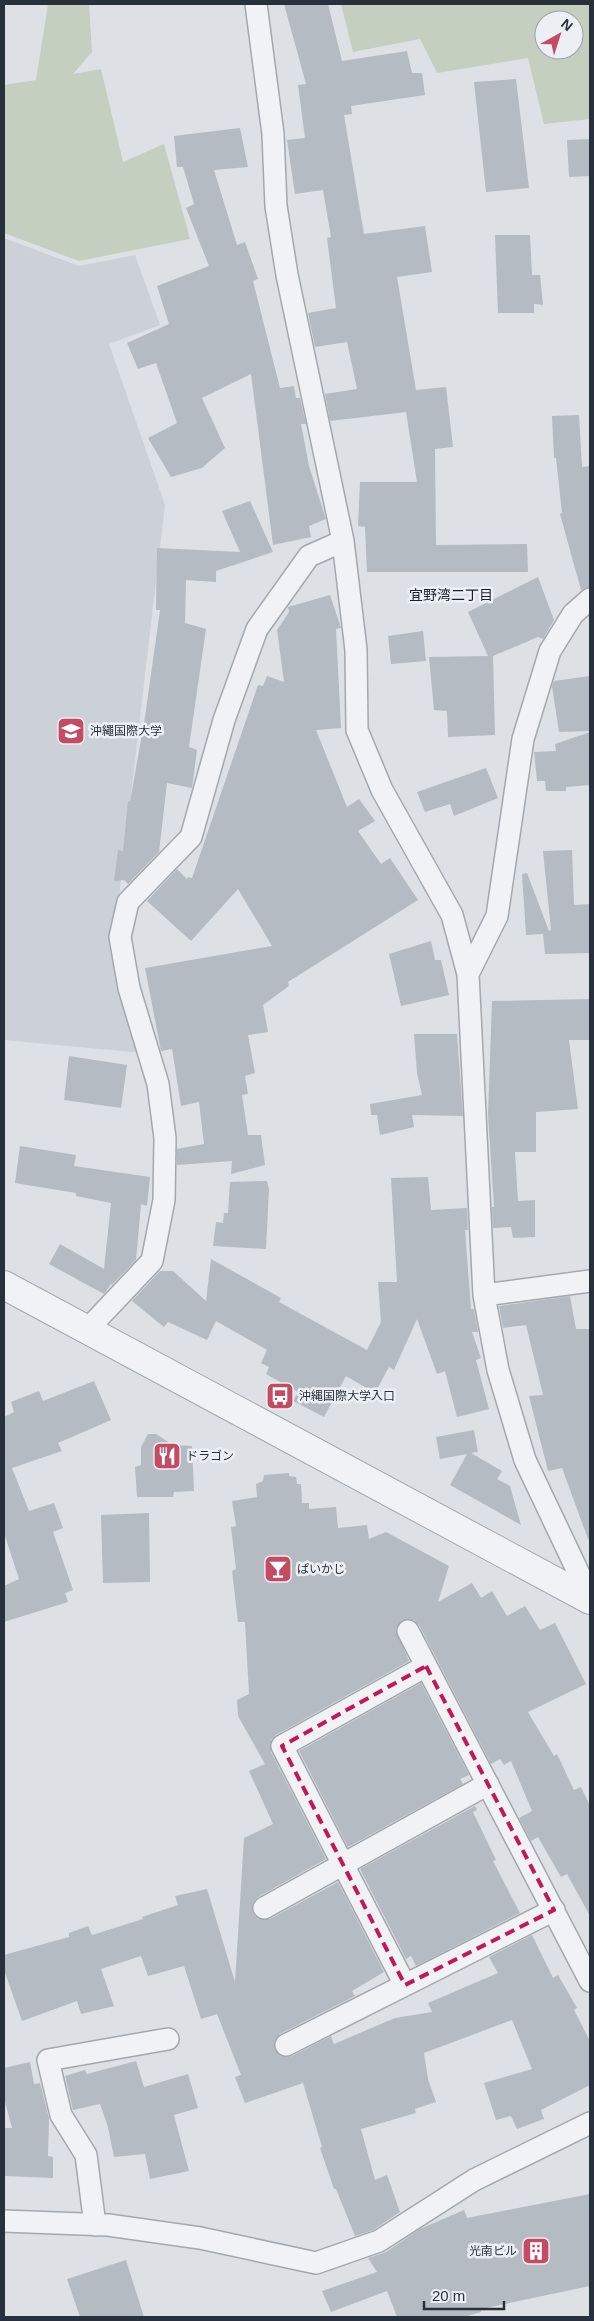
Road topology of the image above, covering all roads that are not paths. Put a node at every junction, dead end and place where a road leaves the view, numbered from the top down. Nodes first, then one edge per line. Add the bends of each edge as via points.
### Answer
1 (256, 4) edge
2 (343, 541) junction
3 (590, 599) edge
4 (468, 974) junction
5 (590, 1281) edge
6 (4, 1285) edge
7 (484, 1294) junction
8 (86, 1331) junction
9 (590, 1599) edge
10 (408, 1631) dead end
11 (426, 1666) junction
12 (488, 1784) junction
13 (343, 1864) junction
14 (264, 1908) dead end
15 (554, 1910) junction
16 (590, 1981) edge
17 (405, 1985) junction
18 (168, 2039) dead end
19 (286, 2045) dead end
20 (590, 2123) edge
21 (4, 2221) edge
22 (94, 2225) junction

1 - 2 street via 273,134 276,206 287,275
2 - 4 street via 356,650 357,730 382,790 452,915
2 - 8 street via 309,556 257,628 224,720 191,837 128,902 120,937 129,988 158,1084 164,1138 164,1200 152,1260
3 - 4 street via 573,614 550,651 523,739 497,916
4 - 7 street
5 - 7 street
6 - 8 street
7 - 9 street via 498,1370 525,1460
8 - 9 street
10 - 11 street
11 - 12 street
11 - 13 street via 282,1746
12 - 13 street
12 - 15 street
13 - 14 street
13 - 17 street
15 - 16 street
15 - 17 street
17 - 19 street
18 - 22 street via 48,2060 61,2115 86,2155
20 - 22 street via 474,2180 379,2241 316,2263 200,2238
21 - 22 street

